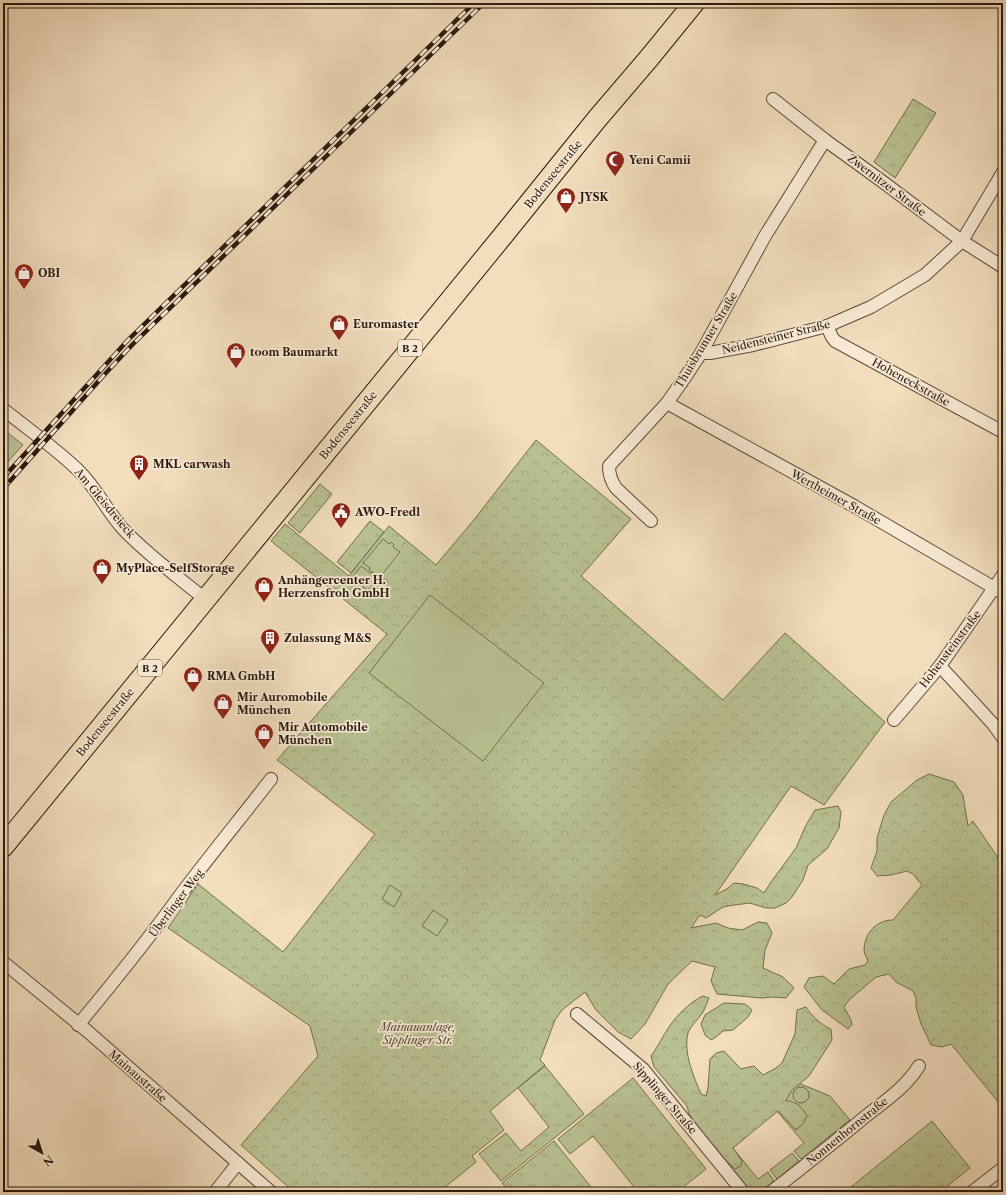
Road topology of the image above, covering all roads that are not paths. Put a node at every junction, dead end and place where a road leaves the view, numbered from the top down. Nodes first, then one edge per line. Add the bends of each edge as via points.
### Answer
1 (694, 3) edge
2 (773, 99) dead end
3 (825, 140) junction
4 (1003, 172) edge
5 (962, 241) junction
6 (1003, 267) edge
7 (827, 326) junction
8 (701, 353) junction
9 (667, 403) junction
10 (3, 409) edge
11 (1003, 432) edge
12 (652, 521) dead end
13 (1003, 575) edge
14 (999, 590) edge
15 (205, 599) junction
16 (940, 666) junction
17 (894, 720) dead end
18 (1003, 738) edge
19 (271, 779) dead end
20 (3, 847) edge
21 (3, 962) edge
22 (577, 1014) dead end
23 (78, 1024) junction
24 (919, 1066) dead end
25 (238, 1164) junction
26 (1003, 1168) edge
27 (215, 1192) edge
28 (271, 1192) edge
29 (742, 1192) edge
30 (771, 1192) edge
31 (972, 1192) edge

1 - 15 main road, Bodenseestraße / B 2
2 - 3 street, Zwernitzer Straße
3 - 5 street, Zwernitzer Straße
3 - 8 street, Thuisbrunner Straße via 765,236
4 - 5 street, Neidensteiner Straße
5 - 6 street, Zwernitzer Straße
5 - 7 street, Neidensteiner Straße via 925,275 871,306
7 - 8 street, Neidensteiner Straße via 754,345
7 - 11 street, Hoheneckstraße via 835,341
8 - 9 street, Thuisbrunner Straße
9 - 12 street, Thuisbrunner Straße via 610,466 611,482
9 - 14 street, Wertheimer Straße via 854,506
10 - 15 street, Am Gleisdreieck via 79,471 125,531
13 - 14 street, Hohensteinstraße
14 - 16 street, Hohensteinstraße
15 - 20 main road, Bodenseestraße / B 2
16 - 17 street, Hohensteinstraße
16 - 18 street
19 - 23 street, Überlinger Weg via 151,935
21 - 23 street, Mainaustraße
22 - 29 street, Sipplinger Straße via 643,1069
23 - 25 street, Mainaustraße
24 - 30 street, Nonnenhornstraße via 901,1088
25 - 27 street
25 - 28 street, Mainaustraße
26 - 31 street

